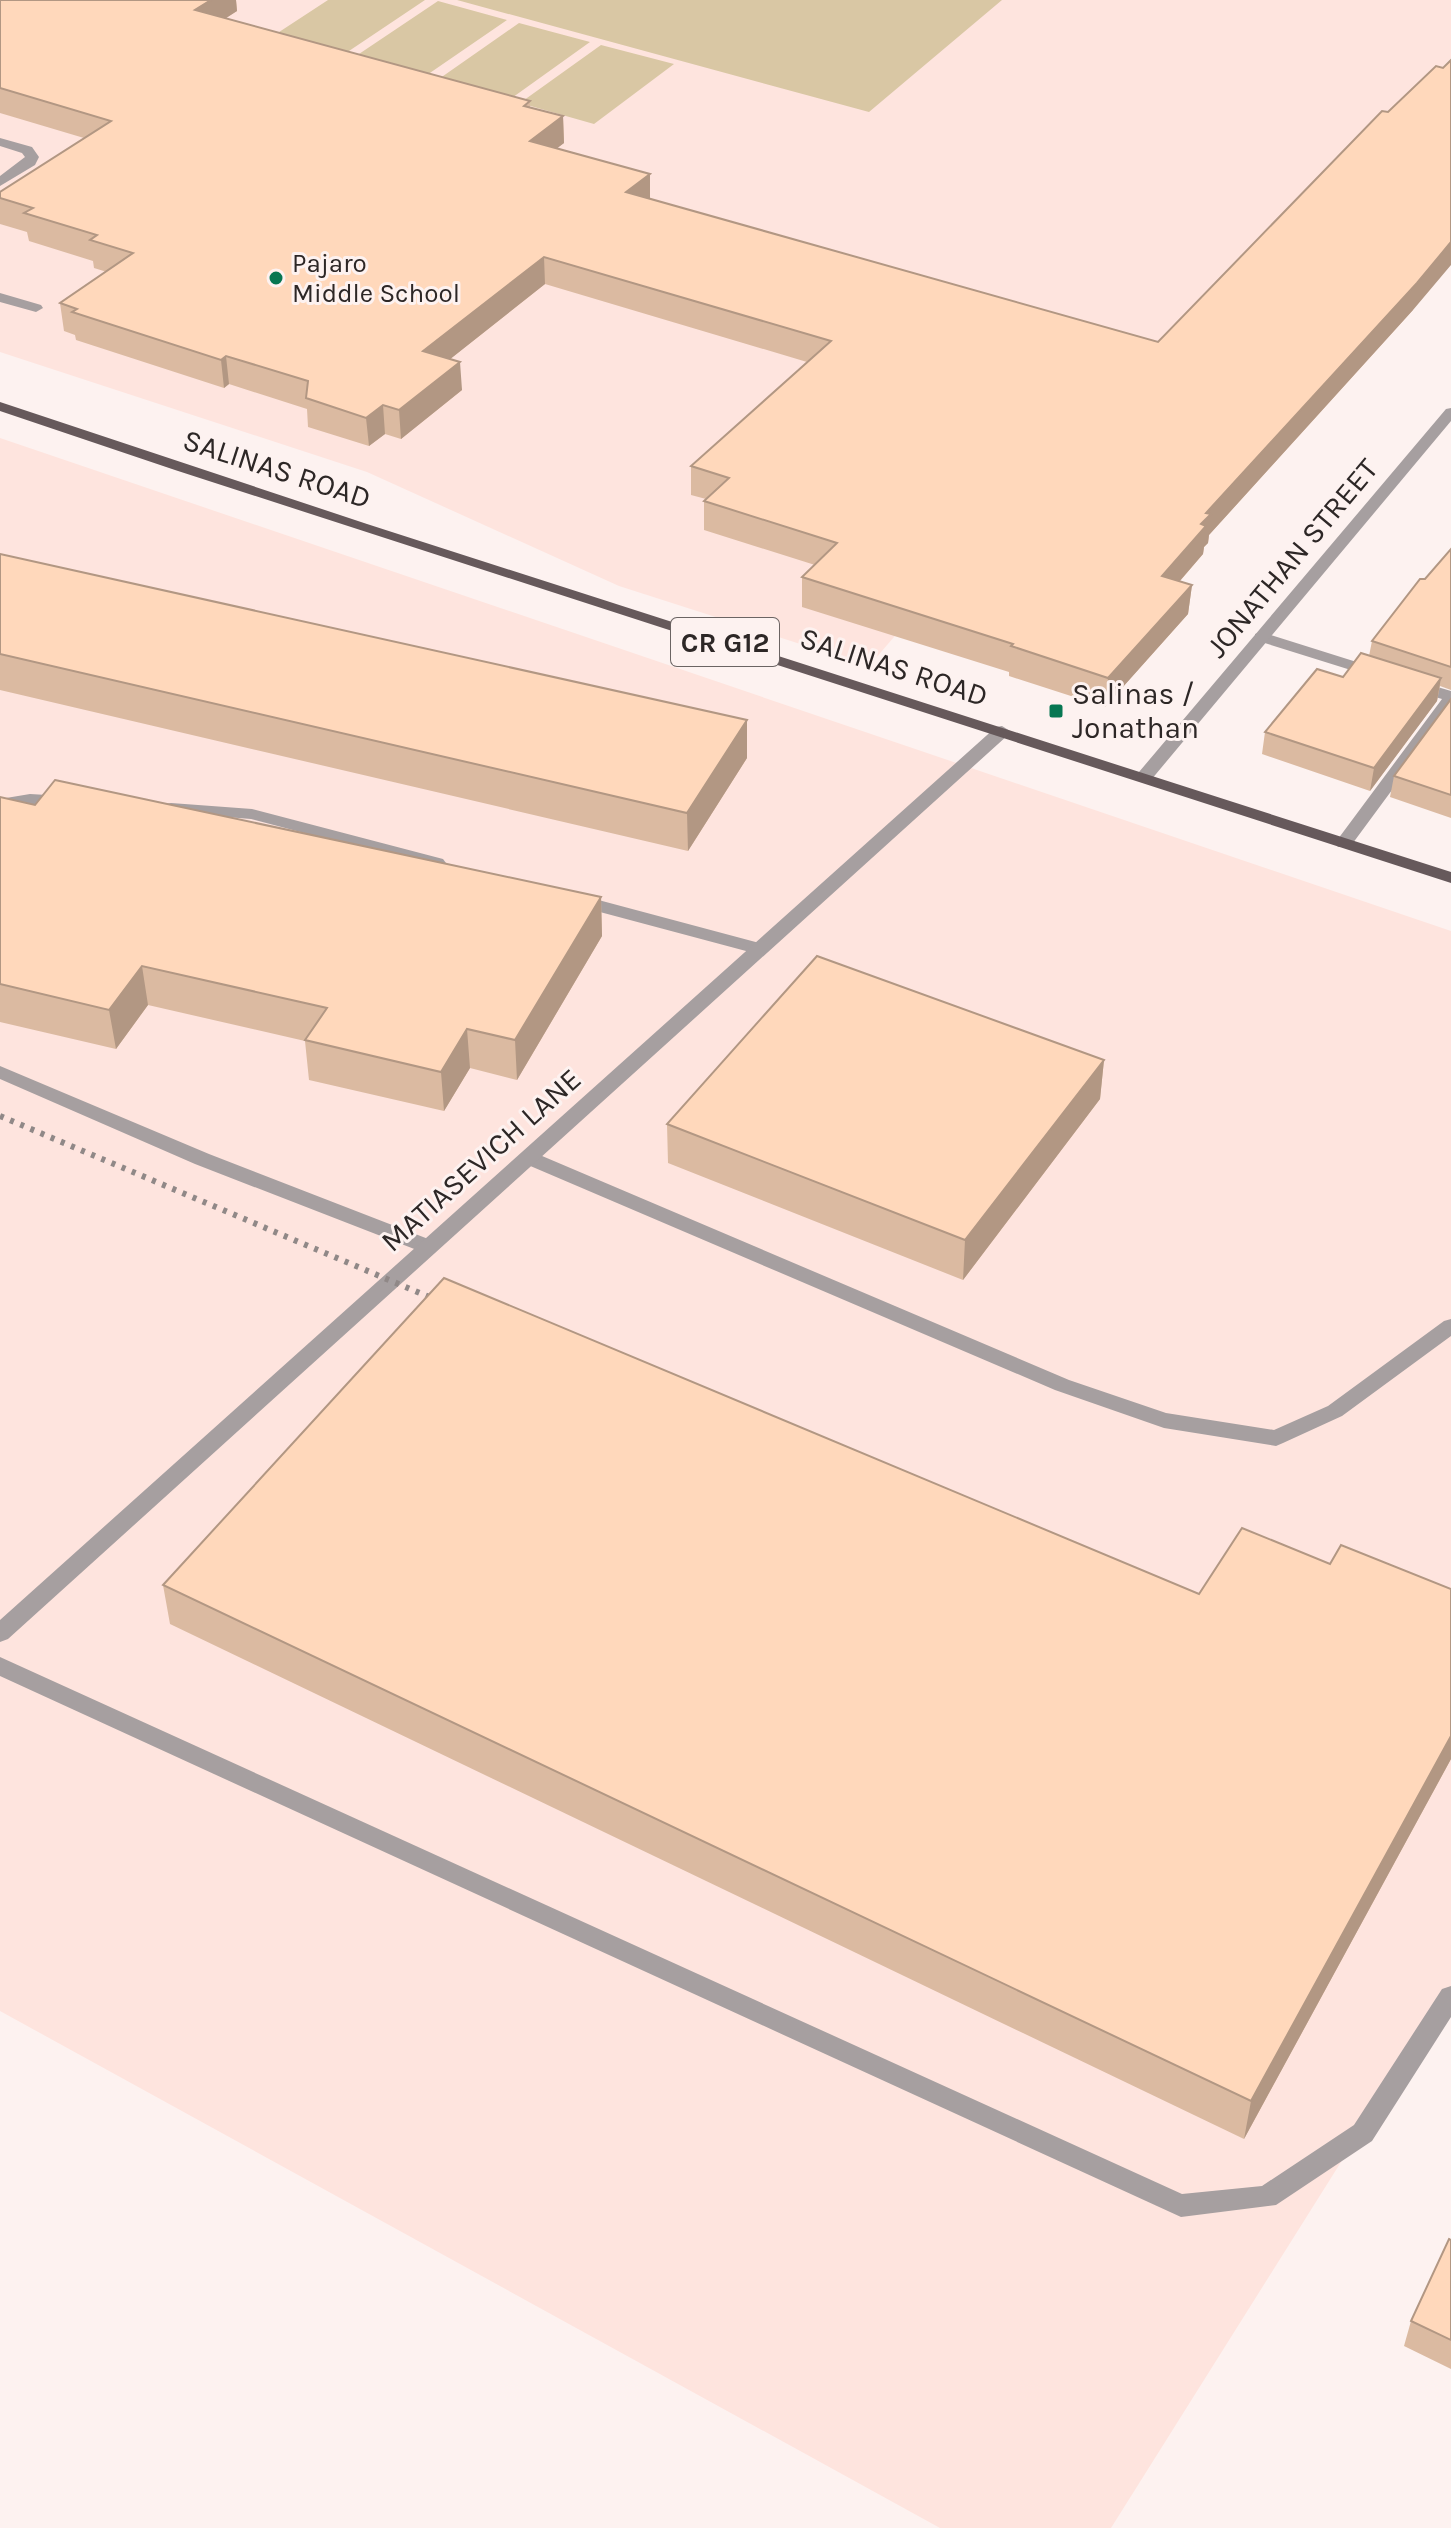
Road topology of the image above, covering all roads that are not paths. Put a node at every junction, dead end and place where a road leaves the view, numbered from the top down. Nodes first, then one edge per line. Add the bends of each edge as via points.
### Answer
1 (0, 142) edge
2 (0, 182) edge
3 (0, 297) edge
4 (36, 308) dead end
5 (0, 406) edge
6 (1451, 412) edge
7 (1261, 637) junction
8 (1451, 697) edge
9 (1002, 731) junction
10 (1145, 776) junction
11 (86, 802) edge
12 (0, 804) edge
13 (160, 807) edge
14 (1344, 843) junction
15 (453, 867) edge
16 (1451, 878) edge
17 (561, 896) edge
18 (761, 949) junction
19 (0, 1072) edge
20 (528, 1157) junction
21 (429, 1247) junction
22 (1451, 1326) edge
23 (0, 1633) edge
24 (0, 1666) edge
25 (1451, 1996) edge

1 - 2 street via 27,150 32,157
3 - 4 street
5 - 9 main road, SALINAS ROAD / CR G12
6 - 7 street, JONATHAN STREET
7 - 8 street
7 - 10 street, JONATHAN STREET
8 - 14 street
9 - 10 main road, SALINAS ROAD / CR G12
9 - 18 street, MATIASEVICH LANE
10 - 14 main road, SALINAS ROAD / CR G12
11 - 12 street via 30,799
13 - 15 street via 252,814
14 - 16 main road, SALINAS ROAD / CR G12
17 - 18 street
18 - 20 street, MATIASEVICH LANE
19 - 21 street via 202,1159
20 - 21 street, MATIASEVICH LANE
20 - 22 street via 1062,1385 1164,1420 1276,1438 1335,1411
21 - 23 street, MATIASEVICH LANE
24 - 25 street via 1181,2206 1267,2197 1363,2133

